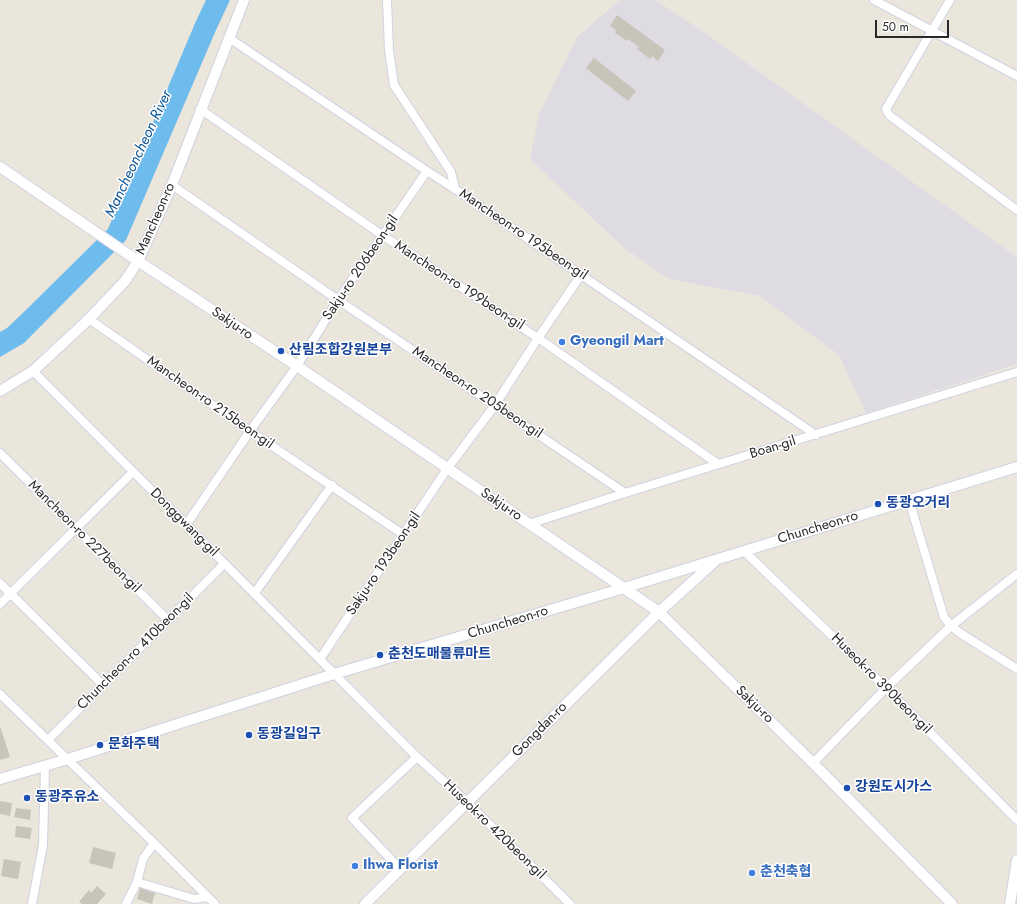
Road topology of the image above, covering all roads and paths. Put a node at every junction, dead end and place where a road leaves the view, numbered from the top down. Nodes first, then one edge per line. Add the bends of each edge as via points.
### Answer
1 (244, 0) edge
2 (387, 0) edge
3 (874, 0) edge
4 (950, 0) edge
5 (932, 31) junction
6 (229, 38) junction
7 (1017, 76) edge
8 (200, 109) junction
9 (0, 166) edge
10 (427, 171) junction
11 (172, 184) junction
12 (455, 189) junction
13 (1017, 210) edge
14 (382, 235) junction
15 (138, 261) junction
16 (581, 275) junction
17 (338, 300) junction
18 (89, 319) junction
19 (538, 338) junction
20 (297, 366) junction
21 (33, 371) junction
22 (1017, 372) edge
23 (0, 391) edge
24 (495, 405) junction
25 (250, 431) junction
26 (816, 435) junction
27 (0, 453) edge
28 (718, 464) junction
29 (1017, 467) edge
30 (447, 469) junction
31 (133, 472) junction
32 (332, 486) junction
33 (625, 493) junction
34 (909, 500) junction
35 (529, 524) junction
36 (186, 525) junction
37 (76, 529) junction
38 (404, 535) junction
39 (744, 551) junction
40 (717, 559) junction
41 (224, 564) junction
42 (1017, 574) edge
43 (0, 583) edge
44 (624, 588) junction
45 (10, 594) junction
46 (254, 594) junction
47 (0, 604) edge
48 (659, 612) junction
49 (168, 620) junction
50 (951, 626) junction
51 (320, 659) junction
52 (1017, 669) edge
53 (334, 674) junction
54 (103, 685) junction
55 (886, 688) junction
56 (0, 694) edge
57 (48, 740) junction
58 (417, 757) junction
59 (68, 759) junction
60 (813, 763) junction
61 (45, 765) junction
62 (0, 778) edge
63 (467, 802) junction
64 (1017, 820) edge
65 (154, 843) junction
66 (1017, 860) edge
67 (400, 869) junction
68 (137, 882) junction
69 (208, 897) junction
70 (1013, 901) edge
71 (32, 904) edge
72 (126, 904) edge
73 (215, 904) edge
74 (365, 904) edge
75 (570, 904) edge
76 (952, 904) edge

1 - 6 street, Mancheon-ro
2 - 12 street via 389,50 394,85 451,172
3 - 5 street
4 - 5 street
5 - 7 street
5 - 13 street via 886,109 889,115
6 - 8 street, Mancheon-ro
6 - 10 street, Mancheon-ro 195beon-gil
8 - 11 street, Mancheon-ro
8 - 14 street, Mancheon-ro 199beon-gil
9 - 15 street, Sakju-ro
10 - 12 street, Mancheon-ro 195beon-gil
10 - 14 street, Sakju-ro 206beon-gil
11 - 15 street, Mancheon-ro
11 - 17 street, Mancheon-ro 205beon-gil
12 - 16 street, Mancheon-ro 195beon-gil
14 - 17 street, Sakju-ro 206beon-gil
14 - 19 street, Mancheon-ro 199beon-gil
15 - 18 street, Mancheon-ro via 125,281
15 - 20 street, Sakju-ro
16 - 19 street, Sakju-ro 193beon-gil
16 - 26 street, Mancheon-ro 195beon-gil
17 - 20 street, Sakju-ro 206beon-gil
17 - 24 street, Mancheon-ro 205beon-gil
18 - 21 street, Mancheon-ro
18 - 25 street, Mancheon-ro 215beon-gil
19 - 24 street, Sakju-ro 193beon-gil
19 - 28 street, Mancheon-ro 199beon-gil
20 - 25 street, Sakju-ro 206beon-gil
20 - 30 street, Sakju-ro
21 - 23 street, Mancheon-ro
21 - 31 street, Donggwang-gil
22 - 26 street, Boan-gil
24 - 30 street, Sakju-ro 193beon-gil
24 - 33 street, Mancheon-ro 205beon-gil
25 - 32 street, Mancheon-ro 215beon-gil
25 - 36 street, Sakju-ro 206beon-gil
26 - 28 street, Boan-gil
27 - 37 street, Mancheon-ro 227beon-gil
28 - 33 street, Boan-gil
29 - 34 street, Chuncheon-ro
30 - 35 street, Sakju-ro
30 - 38 street, Sakju-ro 193beon-gil
31 - 36 street, Donggwang-gil
31 - 37 street
32 - 38 street, Mancheon-ro 215beon-gil
32 - 46 street
33 - 35 street, Boan-gil
34 - 39 street, Chuncheon-ro
34 - 50 street via 944,618
35 - 44 street, Sakju-ro
36 - 41 street, Donggwang-gil
37 - 45 street
37 - 49 street, Mancheon-ro 227beon-gil
38 - 51 street, Sakju-ro 193beon-gil
39 - 40 street, Chuncheon-ro
39 - 55 street, Huseok-ro 390beon-gil
40 - 44 street, Chuncheon-ro
40 - 48 street, Gongdan-ro
41 - 46 street, Donggwang-gil
41 - 49 street, Chuncheon-ro 410beon-gil
42 - 50 street
43 - 45 street
44 - 48 street, Sakju-ro
44 - 53 street, Chuncheon-ro
45 - 47 street
45 - 54 street
46 - 51 street, Donggwang-gil
48 - 60 street, Sakju-ro
48 - 63 street, Gongdan-ro
49 - 54 street, Chuncheon-ro 410beon-gil
50 - 52 street
50 - 55 street
51 - 53 street, Donggwang-gil
53 - 58 street, Huseok-ro 420beon-gil
53 - 59 street, Chuncheon-ro
54 - 57 street, Chuncheon-ro 410beon-gil
55 - 60 street
55 - 64 street, Huseok-ro 390beon-gil
56 - 57 street
57 - 59 street
58 - 63 street, Huseok-ro 420beon-gil
58 - 67 street via 352,818
59 - 61 street, Chuncheon-ro
59 - 65 street
60 - 76 street, Sakju-ro
61 - 62 street, Chuncheon-ro
61 - 71 street via 43,845
63 - 67 street, Gongdan-ro
63 - 75 street, Huseok-ro 420beon-gil
65 - 68 street via 143,859
65 - 69 street
66 - 70 street
67 - 74 street, Gongdan-ro
68 - 69 street via 194,899
68 - 72 street
69 - 73 street

